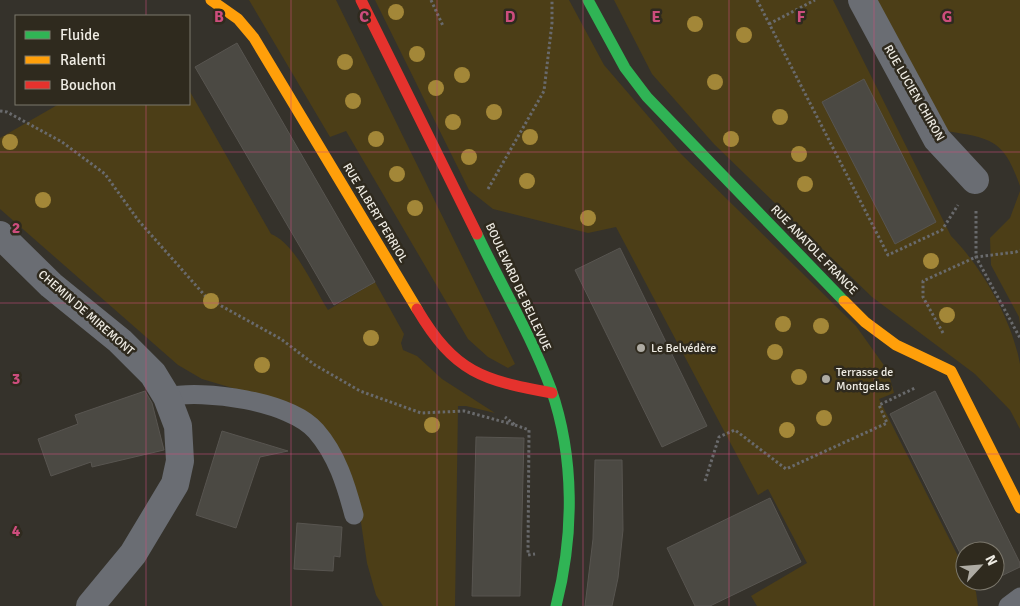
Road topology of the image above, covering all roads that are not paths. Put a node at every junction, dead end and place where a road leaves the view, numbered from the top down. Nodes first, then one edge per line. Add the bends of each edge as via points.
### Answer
1 (211, 0) edge
2 (361, 0) edge
3 (588, 0) edge
4 (862, 0) edge
5 (975, 180) road end
6 (0, 235) edge
7 (552, 393) junction
8 (167, 397) junction
9 (1020, 508) edge
10 (354, 515) dead end
11 (1020, 597) edge
12 (90, 606) edge
13 (556, 606) edge
14 (1008, 606) edge

1 - 7 street, RUE ALBERT PERRIOL via 238,19 254,38 438,342 488,380
2 - 7 street, BOULEVARD DE BELLEVUE
3 - 9 street, RUE ANATOLE FRANCE via 625,68 647,97 865,322 896,345 951,371
4 - 5 street, RUE LUCIEN CHIRON via 937,139
6 - 8 street, CHEMIN DE MIREMONT via 52,285 120,341 153,374
7 - 13 street, BOULEVARD DE BELLEVUE via 561,425 569,519
8 - 10 lane via 184,393 213,394 254,402 300,418 326,444 339,468
8 - 12 street, CHEMIN DE MIREMONT via 178,426 180,461 175,484 133,554
11 - 14 lane

